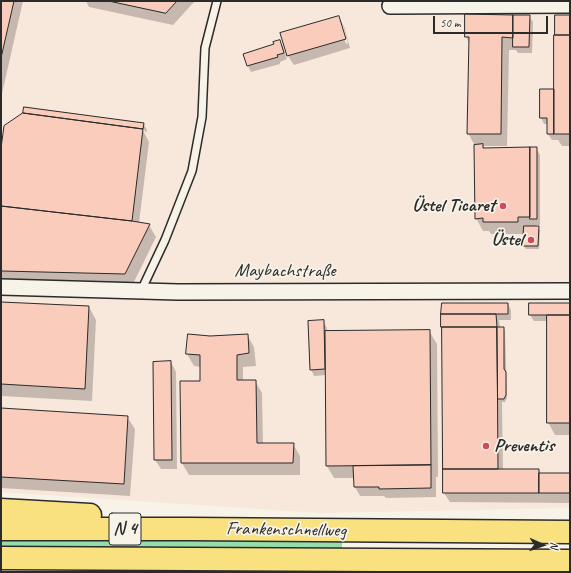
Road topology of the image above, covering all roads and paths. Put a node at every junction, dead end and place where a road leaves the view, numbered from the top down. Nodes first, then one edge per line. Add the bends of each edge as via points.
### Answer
1 (217, 1) edge
2 (570, 5) edge
3 (390, 6) dead end
4 (1, 287) edge
5 (141, 291) junction
6 (570, 291) edge
7 (1, 510) edge
8 (1, 529) edge
9 (249, 529) junction
10 (570, 532) edge
11 (1, 558) edge
12 (262, 559) junction
13 (570, 561) edge
14 (97, 572) edge

1 - 5 lane via 205,48 202,117 192,171 165,240
2 - 3 street
4 - 5 street, Maybachstraße
5 - 6 street, Maybachstraße
7 - 9 highway via 152,519
8 - 9 highway, Frankenschnellweg / N 4
9 - 10 highway, Frankenschnellweg
11 - 12 highway, Frankenschnellweg / N 4
12 - 13 highway, Frankenschnellweg
12 - 14 highway

